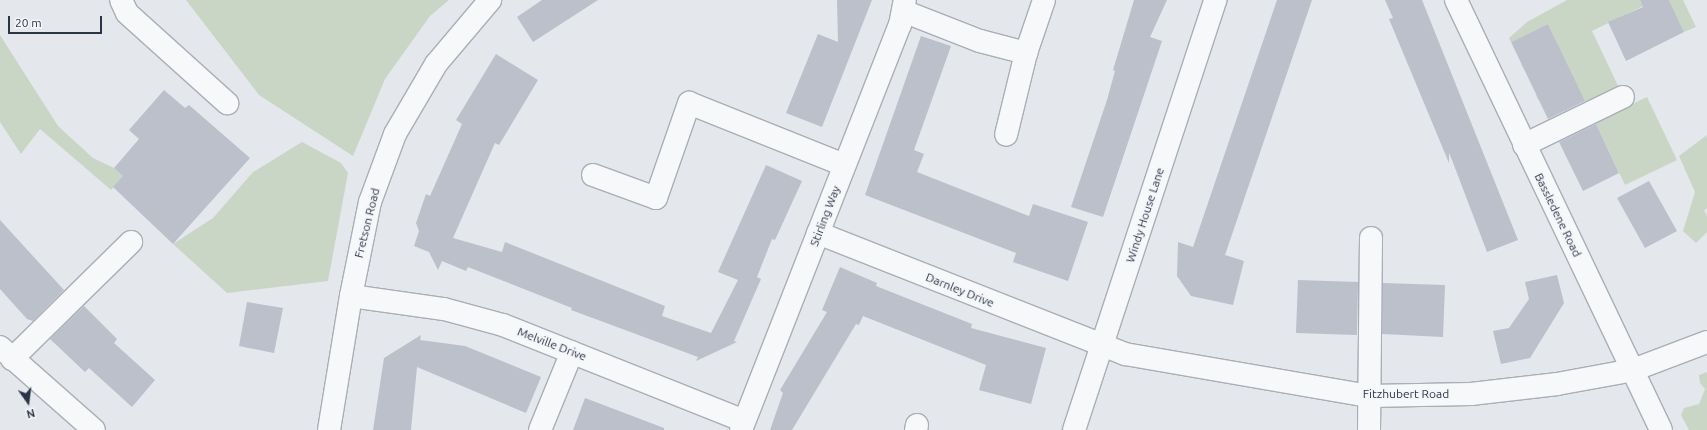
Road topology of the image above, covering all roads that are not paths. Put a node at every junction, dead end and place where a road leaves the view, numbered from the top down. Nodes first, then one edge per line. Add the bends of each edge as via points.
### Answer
1 (121, 0) edge
2 (490, 0) edge
3 (1044, 0) edge
4 (1215, 0) edge
5 (1456, 0) edge
6 (904, 5) edge
7 (1026, 53) junction
8 (1624, 97) dead end
9 (227, 103) dead end
10 (1006, 135) dead end
11 (1524, 145) junction
12 (844, 165) junction
13 (593, 175) dead end
14 (818, 234) junction
15 (1371, 238) dead end
16 (131, 242) dead end
17 (351, 296) junction
18 (1707, 342) edge
19 (1102, 345) junction
20 (572, 352) junction
21 (6, 353) edge
22 (1633, 370) junction
23 (1369, 396) junction
24 (743, 426) edge
25 (94, 430) edge
26 (328, 430) edge
27 (540, 430) edge
28 (1074, 430) edge
29 (1369, 430) edge
30 (1662, 430) edge

1 - 9 street via 126,13
2 - 17 street, Fretson Road via 436,64 395,134 370,202
3 - 7 street
4 - 19 street, Windy House Lane
5 - 11 street, Bassledene Road
6 - 7 street via 980,40
6 - 12 street, Stirling Way via 900,25
7 - 10 street
8 - 11 street
11 - 22 street, Bassledene Road
12 - 13 street via 689,103 656,198
12 - 14 street, Stirling Way
14 - 19 street, Darnley Drive
14 - 24 street, Stirling Way
15 - 23 street
16 - 21 street
17 - 20 street, Melville Drive via 444,309 503,325
17 - 26 street, Fretson Road
18 - 22 street, Fitzhubert Road
19 - 23 street, Fitzhubert Road via 1125,354
19 - 28 street, Windy House Lane
20 - 24 street, Melville Drive
20 - 27 street
21 - 25 street
22 - 23 street, Fitzhubert Road via 1557,384 1471,394
22 - 30 street, Bassledene Road
23 - 29 street

